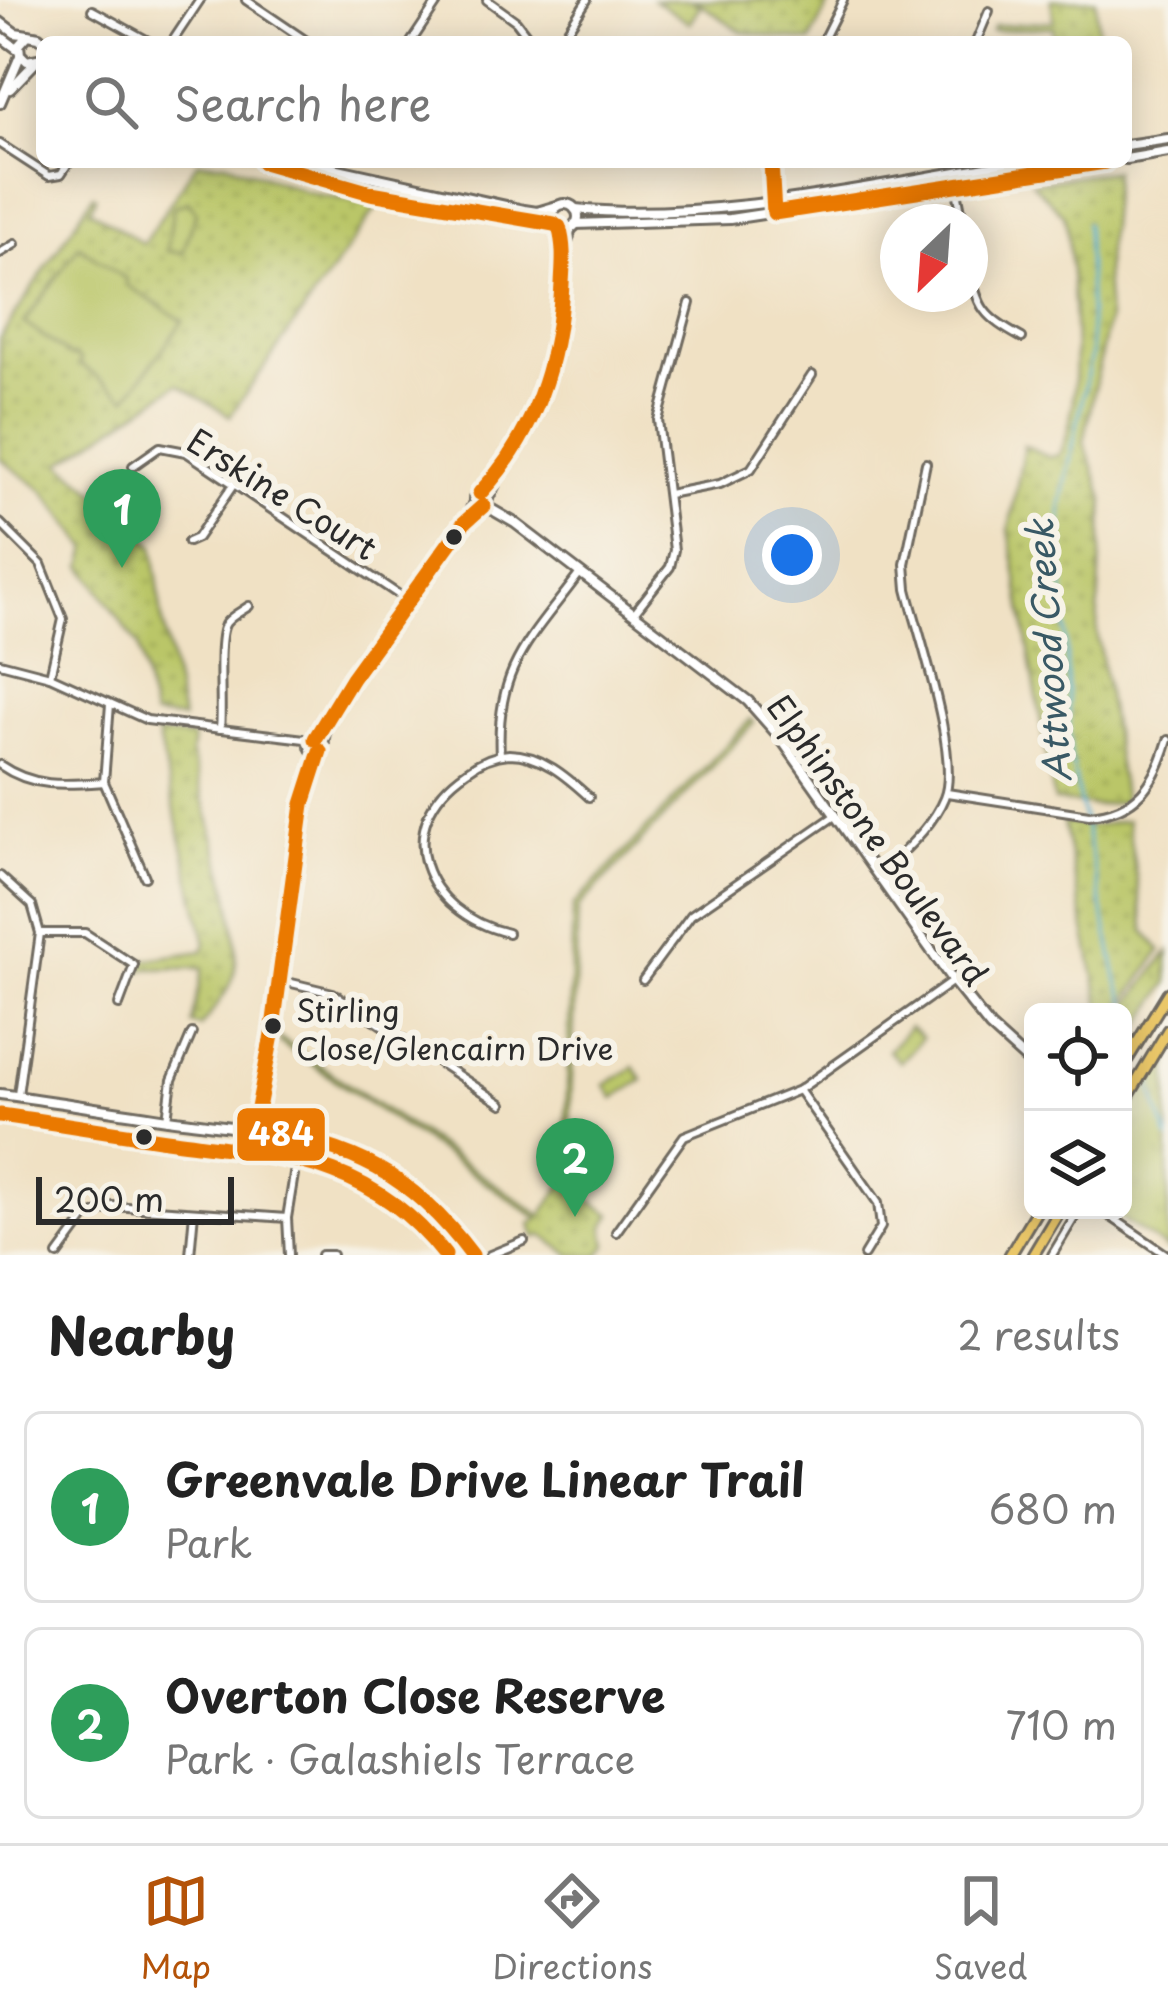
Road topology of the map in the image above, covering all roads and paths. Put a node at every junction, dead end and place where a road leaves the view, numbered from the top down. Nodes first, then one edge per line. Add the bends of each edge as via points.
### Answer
1 (200, 0) edge
2 (246, 0) edge
3 (439, 0) edge
4 (487, 0) edge
5 (587, 0) edge
6 (843, 0) edge
7 (92, 10) dead end
8 (989, 11) dead end
9 (0, 22) edge
10 (293, 32) junction
11 (28, 35) junction
12 (0, 36) edge
13 (36, 36) edge
14 (139, 36) edge
15 (176, 36) edge
16 (291, 36) edge
17 (299, 36) edge
18 (415, 36) edge
19 (527, 36) edge
20 (564, 36) edge
21 (825, 36) edge
22 (979, 36) edge
23 (20, 52) junction
24 (36, 61) edge
25 (36, 65) edge
26 (3, 98) edge
27 (1168, 139) edge
28 (0, 144) edge
29 (1132, 144) edge
30 (1168, 152) edge
31 (1132, 158) edge
32 (36, 168) edge
33 (37, 168) edge
34 (65, 168) edge
35 (281, 168) edge
36 (327, 168) edge
37 (341, 168) edge
38 (771, 168) edge
39 (949, 168) edge
40 (954, 168) edge
41 (1067, 168) edge
42 (324, 182) junction
43 (956, 185) junction
44 (773, 200) junction
45 (960, 204) edge
46 (557, 206) junction
47 (575, 209) junction
48 (774, 213) junction
49 (556, 225) junction
50 (573, 226) junction
51 (14, 244) dead end
52 (565, 249) junction
53 (0, 253) edge
54 (690, 304) dead end
55 (984, 312) edge
56 (1022, 338) dead end
57 (812, 375) dead end
58 (926, 463) dead end
59 (133, 466) dead end
60 (234, 484) junction
61 (668, 494) junction
62 (483, 500) junction
63 (0, 523) edge
64 (188, 542) dead end
65 (580, 573) junction
66 (408, 601) junction
67 (249, 606) dead end
68 (634, 613) junction
69 (0, 663) edge
70 (50, 676) junction
71 (110, 704) junction
72 (220, 729) junction
73 (1168, 740) edge
74 (316, 745) junction
75 (500, 756) junction
76 (0, 764) edge
77 (104, 782) junction
78 (947, 793) junction
79 (589, 797) dead end
80 (836, 815) junction
81 (0, 876) edge
82 (879, 876) junction
83 (145, 877) dead end
84 (40, 933) junction
85 (508, 933) dead end
86 (279, 980) junction
87 (643, 980) dead end
88 (952, 981) junction
89 (1168, 993) edge
90 (119, 1005) dead end
91 (1168, 1030) edge
92 (193, 1034) dead end
93 (1132, 1051) edge
94 (1024, 1058) edge
95 (799, 1090) junction
96 (1132, 1090) edge
97 (0, 1094) edge
98 (17, 1096) junction
99 (502, 1104) dead end
100 (167, 1119) junction
101 (258, 1130) junction
102 (300, 1137) junction
103 (194, 1212) junction
104 (287, 1218) junction
105 (1032, 1219) edge
106 (1055, 1219) edge
107 (1074, 1219) edge
108 (1114, 1219) edge
109 (616, 1232) dead end
110 (524, 1241) dead end
111 (58, 1255) edge
112 (190, 1255) edge
113 (289, 1255) edge
114 (321, 1255) edge
115 (332, 1255) edge
116 (472, 1255) edge
117 (490, 1255) edge
118 (864, 1255) edge
119 (1010, 1255) edge
120 (1033, 1255) edge
121 (1052, 1255) edge
122 (1167, 1255) edge

1 - 15 street
2 - 10 street
3 - 18 street
4 - 19 street
5 - 20 street
6 - 21 street
7 - 14 street
8 - 22 street
9 - 11 street
10 - 16 street
10 - 17 street
11 - 13 street
11 - 23 street
12 - 23 street
23 - 24 street
23 - 26 street
25 - 26 street
27 - 29 street
28 - 32 street
30 - 31 street
33 - 34 street via 49,176
35 - 42 street
36 - 42 street
37 - 46 street via 524,210
38 - 44 street
39 - 44 street
40 - 43 street
41 - 43 street
42 - 49 street
43 - 45 street
43 - 48 street
44 - 47 street
44 - 48 street
46 - 47 street
46 - 49 street
47 - 50 street
48 - 50 street
49 - 50 street
49 - 52 street
50 - 52 street
51 - 53 street
52 - 62 street via 547,374
54 - 61 street via 658,420
55 - 56 street
57 - 61 street via 751,469
58 - 78 street via 905,564 946,742
59 - 60 street, Erskine Court via 173,446
60 - 64 street
60 - 66 street, Erskine Court
61 - 68 street via 670,567
62 - 65 street, Elphinstone Boulevard
62 - 66 street
63 - 70 street via 41,564 63,619
65 - 68 street, Elphinstone Boulevard
65 - 75 street via 511,668 498,716
66 - 74 street
67 - 72 street via 222,633
68 - 80 street, Elphinstone Boulevard via 748,700
69 - 70 street
70 - 71 street
71 - 72 street via 147,720
71 - 77 street
72 - 74 street
73 - 78 street via 1139,799 1108,814
74 - 86 street
75 - 79 street via 536,760
75 - 85 street via 455,778 423,837 425,867 440,897 467,920
76 - 77 street via 51,786
77 - 83 street
78 - 82 street
80 - 82 street, Elphinstone Boulevard
80 - 87 street via 691,915
81 - 84 street via 32,905
82 - 88 street, Elphinstone Boulevard
84 - 90 street via 85,933 134,965
84 - 98 street
86 - 99 street via 333,993
86 - 101 street
88 - 94 street, Elphinstone Boulevard
88 - 95 street
89 - 93 main road
91 - 96 main road
92 - 100 street via 172,1080
95 - 109 street via 684,1136
95 - 118 street via 878,1203 881,1227
97 - 98 street
98 - 100 street
100 - 101 street
101 - 102 street
102 - 104 street
102 - 116 street via 356,1152 404,1180
103 - 104 street
103 - 111 street via 98,1210
103 - 112 street
104 - 113 street
105 - 119 main road
106 - 120 main road
107 - 121 street
108 - 122 street
110 - 117 street
114 - 115 street

